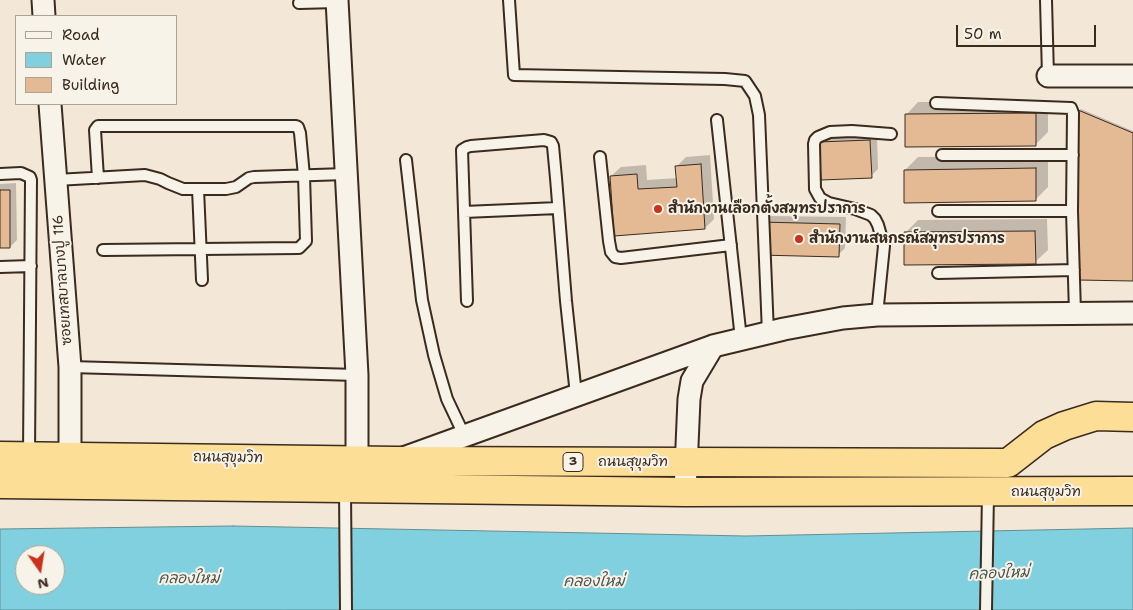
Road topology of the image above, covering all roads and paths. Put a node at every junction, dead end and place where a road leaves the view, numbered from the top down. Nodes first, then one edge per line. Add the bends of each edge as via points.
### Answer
1 (42, 0) edge
2 (508, 0) edge
3 (1046, 0) edge
4 (337, 1) edge
5 (299, 3) dead end
6 (44, 15) edge
7 (1048, 76) joint
8 (1133, 76) edge
9 (936, 103) dead end
10 (50, 105) edge
11 (717, 120) dead end
12 (892, 134) dead end
13 (942, 154) dead end
14 (1073, 155) junction
15 (600, 157) dead end
16 (406, 160) dead end
17 (0, 174) edge
18 (346, 174) junction
19 (304, 176) junction
20 (98, 178) junction
21 (56, 180) junction
22 (198, 189) junction
23 (558, 208) junction
24 (938, 211) dead end
25 (1072, 211) junction
26 (464, 212) junction
27 (731, 245) junction
28 (102, 250) dead end
29 (201, 250) junction
30 (31, 266) junction
31 (0, 267) edge
32 (1074, 270) junction
33 (938, 273) dead end
34 (202, 280) dead end
35 (467, 302) dead end
36 (1075, 313) junction
37 (1133, 313) edge
38 (877, 315) junction
39 (768, 333) junction
40 (741, 339) junction
41 (713, 346) junction
42 (70, 367) junction
43 (357, 375) junction
44 (576, 395) junction
45 (1133, 417) edge
46 (464, 436) junction
47 (0, 456) edge
48 (29, 456) junction
49 (70, 456) junction
50 (357, 460) junction
51 (397, 461) junction
52 (687, 462) junction
53 (0, 484) edge
54 (1133, 491) edge
55 (685, 492) junction
56 (988, 492) junction
57 (345, 500) junction
58 (346, 610) edge
59 (986, 610) edge

1 - 6 street
2 - 39 lane via 514,75 745,81 755,96 760,115
3 - 7 lane
4 - 5 lane
4 - 18 street
7 - 8 street
9 - 14 lane via 1071,108
10 - 21 street, ซอยเทสบาลบางปู 116
11 - 27 lane
12 - 38 lane via 830,132 818,136 814,144 815,189 820,198 871,215 878,225 884,246
13 - 14 lane
14 - 25 lane
15 - 27 lane via 609,241 615,257
16 - 46 lane via 422,300 447,399
17 - 30 lane via 30,176
18 - 19 lane
18 - 43 street
19 - 20 lane via 300,133 296,126 98,126 95,130
19 - 22 lane via 254,177 236,187
19 - 29 lane via 306,241 299,248
20 - 21 lane
20 - 22 lane via 145,175 184,189
21 - 42 street, ซอยเทสบาลบางปู 116
22 - 29 lane
23 - 26 lane
23 - 26 lane via 553,146 544,140 471,146 462,150
23 - 44 lane
24 - 25 lane
25 - 32 lane
26 - 35 lane
27 - 40 lane
28 - 29 lane
29 - 34 lane
30 - 31 lane
30 - 48 lane
32 - 33 lane
32 - 36 lane
36 - 37 street
36 - 38 street
38 - 39 street via 843,318
39 - 40 street
40 - 41 street
41 - 44 street
41 - 52 street via 692,381
42 - 43 lane
42 - 49 street, ซอยเทสบาลบางปู 116
43 - 50 street
44 - 46 street
45 - 52 highway, ถนนสุขุมวิท / 3 via 1096,416 1064,426 1044,435 1008,462
46 - 51 street
47 - 48 highway, ถนนสุขุมวิท / 3
48 - 49 highway, ถนนสุขุมวิท / 3
49 - 50 highway, ถนนสุขุมวิท / 3
50 - 51 highway, ถนนสุขุมวิท / 3
51 - 52 highway, ถนนสุขุมวิท / 3
52 - 55 street
53 - 57 highway, ถนนสุขุมวิท / 3
54 - 56 highway, ถนนสุขุมวิท / 3
55 - 56 highway, ถนนสุขุมวิท / 3
55 - 57 highway, ถนนสุขุมวิท / 3
56 - 59 lane
57 - 58 lane

